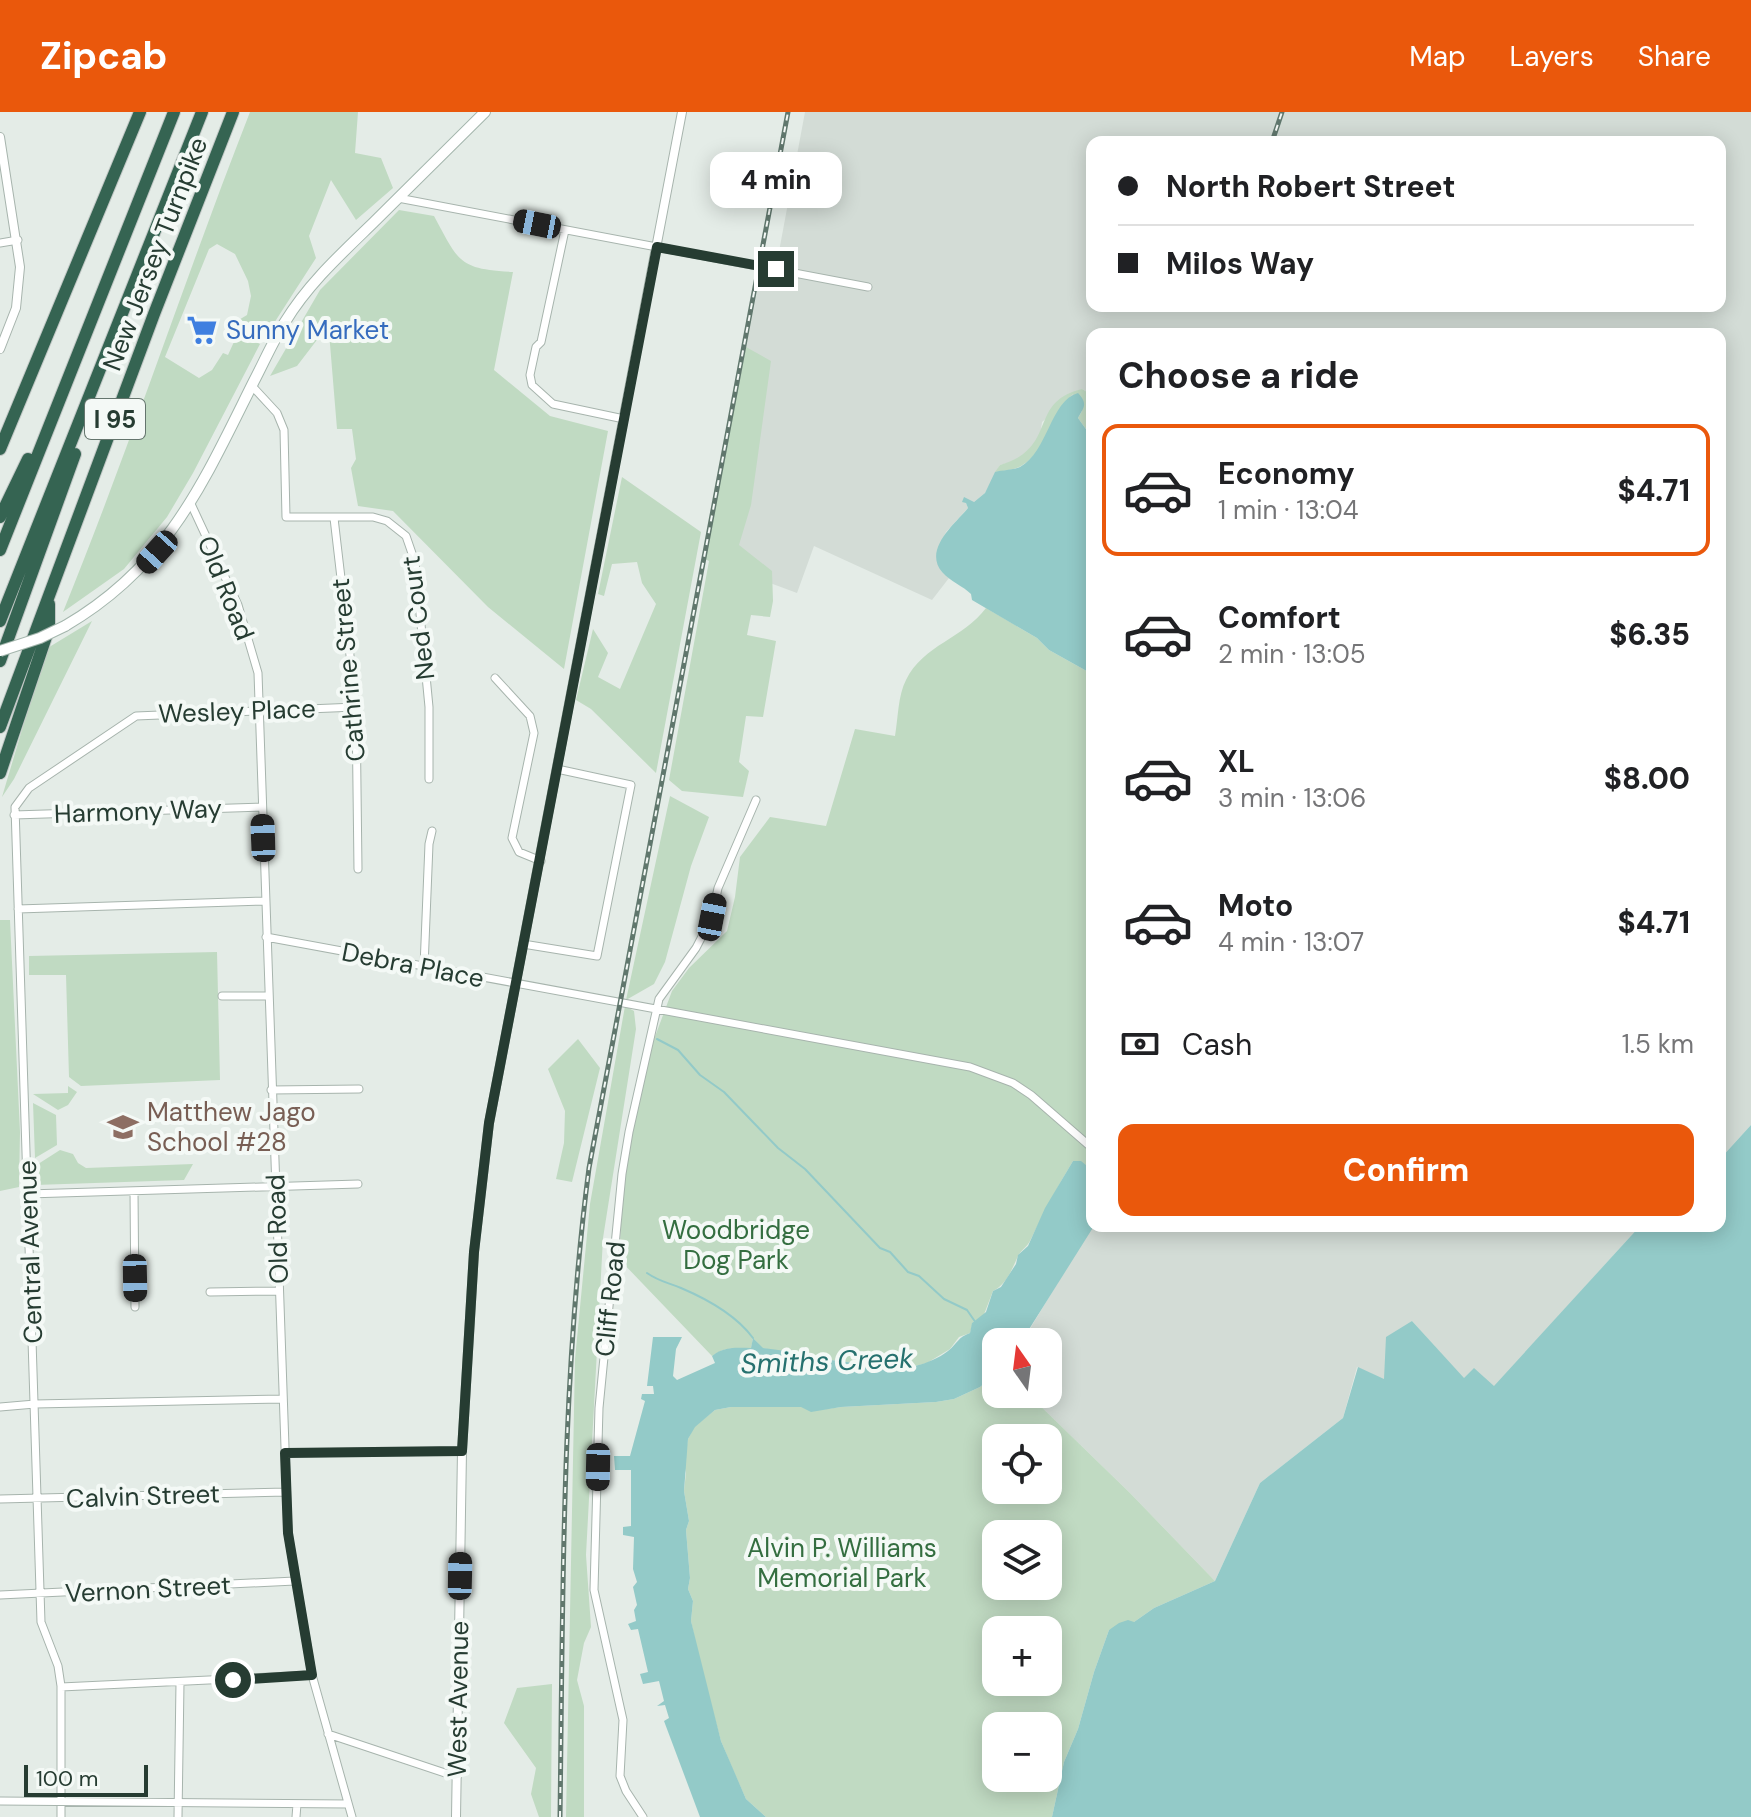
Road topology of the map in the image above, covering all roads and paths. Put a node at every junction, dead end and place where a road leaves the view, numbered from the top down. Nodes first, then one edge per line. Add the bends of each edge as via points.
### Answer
1 (140, 112) edge
2 (174, 112) edge
3 (202, 112) edge
4 (233, 112) edge
5 (485, 112) edge
6 (682, 112) edge
7 (0, 137) edge
8 (398, 198) junction
9 (565, 230) junction
10 (18, 240) junction
11 (0, 243) edge
12 (657, 247) junction
13 (868, 287) dead end
14 (130, 294) junction
15 (0, 349) edge
16 (252, 386) junction
17 (61, 396) junction
18 (624, 419) junction
19 (0, 449) edge
20 (191, 504) junction
21 (0, 517) edge
22 (334, 518) junction
23 (0, 550) edge
24 (49, 595) junction
25 (0, 621) edge
26 (0, 651) edge
27 (0, 661) edge
28 (495, 678) dead end
29 (356, 707) junction
30 (259, 710) junction
31 (0, 727) edge
32 (557, 769) junction
33 (0, 773) edge
34 (429, 779) dead end
35 (756, 800) dead end
36 (262, 807) junction
37 (14, 815) junction
38 (432, 831) dead end
39 (541, 861) junction
40 (358, 869) dead end
41 (265, 901) junction
42 (18, 909) junction
43 (266, 937) junction
44 (523, 944) junction
45 (424, 967) junction
46 (516, 985) junction
47 (222, 996) dead end
48 (268, 996) junction
49 (656, 1009) junction
50 (359, 1089) dead end
51 (271, 1090) junction
52 (1086, 1143) edge
53 (358, 1184) dead end
54 (277, 1186) junction
55 (134, 1191) junction
56 (28, 1194) junction
57 (279, 1291) junction
58 (210, 1292) dead end
59 (135, 1307) dead end
60 (283, 1399) junction
61 (35, 1404) junction
62 (0, 1407) edge
63 (462, 1451) junction
64 (285, 1453) junction
65 (286, 1492) junction
66 (0, 1499) edge
67 (38, 1499) junction
68 (295, 1581) junction
69 (0, 1595) edge
70 (40, 1595) junction
71 (312, 1675) junction
72 (180, 1683) junction
73 (61, 1687) junction
74 (328, 1734) junction
75 (457, 1777) junction
76 (0, 1801) edge
77 (61, 1802) junction
78 (178, 1803) junction
79 (297, 1804) junction
80 (348, 1804) junction
81 (61, 1817) edge
82 (178, 1817) edge
83 (296, 1817) edge
84 (352, 1817) edge
85 (456, 1817) edge
86 (643, 1817) edge

1 - 19 highway
2 - 17 highway, New Jersey Turnpike / I 95
3 - 14 highway, New Jersey Turnpike / I 95
4 - 24 highway, New Jersey Turnpike / I 95
5 - 8 main road
6 - 12 street, West Avenue
7 - 10 street
8 - 9 street
8 - 16 main road via 312,283 284,323
9 - 12 street
9 - 18 street via 530,375 532,385 553,404
10 - 11 street
10 - 15 street via 18,294
12 - 13 street
12 - 18 street, West Avenue
14 - 25 highway, New Jersey Turnpike / I 95
14 - 27 highway
16 - 20 main road
16 - 22 street via 282,421 286,517
17 - 21 highway
17 - 23 highway, New Jersey Turnpike / I 95
18 - 32 street, West Avenue
20 - 26 main road, bridge via 157,552 93,609 40,638
20 - 30 street, Old Road via 238,605 256,663
22 - 29 street, Cathrine Street
22 - 34 street, Ned Court via 387,521 406,536 412,549 429,707
24 - 31 highway, New Jersey Turnpike / I 95
24 - 33 highway via 49,628
28 - 39 street via 532,722 512,838 519,852
29 - 30 street, Wesley Place
29 - 40 street, Cathrine Street
30 - 36 street, Old Road
30 - 37 street, Wesley Place via 136,716 29,788
32 - 39 street, West Avenue
32 - 44 street via 631,785 597,956
35 - 49 street, Cliff Road via 718,888 712,917
36 - 37 street, Harmony Way
36 - 41 street, Old Road
37 - 42 street, Central Avenue
38 - 45 street
39 - 44 street, West Avenue
41 - 42 street
41 - 43 street, Old Road
42 - 56 street, Central Avenue
43 - 45 street, Debra Place
43 - 48 street, Old Road
44 - 46 street, West Avenue
45 - 46 street, Debra Place
46 - 49 street, Debra Place
46 - 63 street, West Avenue via 488,1137 474,1252
47 - 48 street
48 - 51 street, Old Road
49 - 52 street, Debra Place via 970,1067 1013,1083
49 - 86 street, Cliff Road via 622,1174 599,1408 594,1590 623,1720 620,1776
50 - 51 street
51 - 54 street, Old Road
53 - 54 street
54 - 55 street
54 - 57 street, Old Road
55 - 56 street
55 - 59 street
56 - 61 street, Central Avenue
57 - 58 street
57 - 60 street, Old Road
60 - 61 street
60 - 64 street, Old Road
61 - 62 street
61 - 67 street, Central Avenue
63 - 64 street
63 - 75 street, West Avenue
64 - 65 street, Old Road
65 - 67 street, Calvin Street
65 - 68 street, Old Road
66 - 67 street, Calvin Street
67 - 70 street, Central Avenue
68 - 70 street, Vernon Street
68 - 71 street, Old Road
69 - 70 street, Vernon Street
70 - 73 street, Central Avenue via 41,1622
71 - 72 street
71 - 74 street, Old Road
72 - 73 street
72 - 78 street
73 - 77 street, Central Avenue
74 - 75 street
74 - 80 street, Old Road
75 - 85 street, West Avenue
76 - 77 street
77 - 78 street
77 - 81 street, Central Avenue
78 - 79 street
78 - 82 street
79 - 80 street
79 - 83 street
80 - 84 street, Old Road

